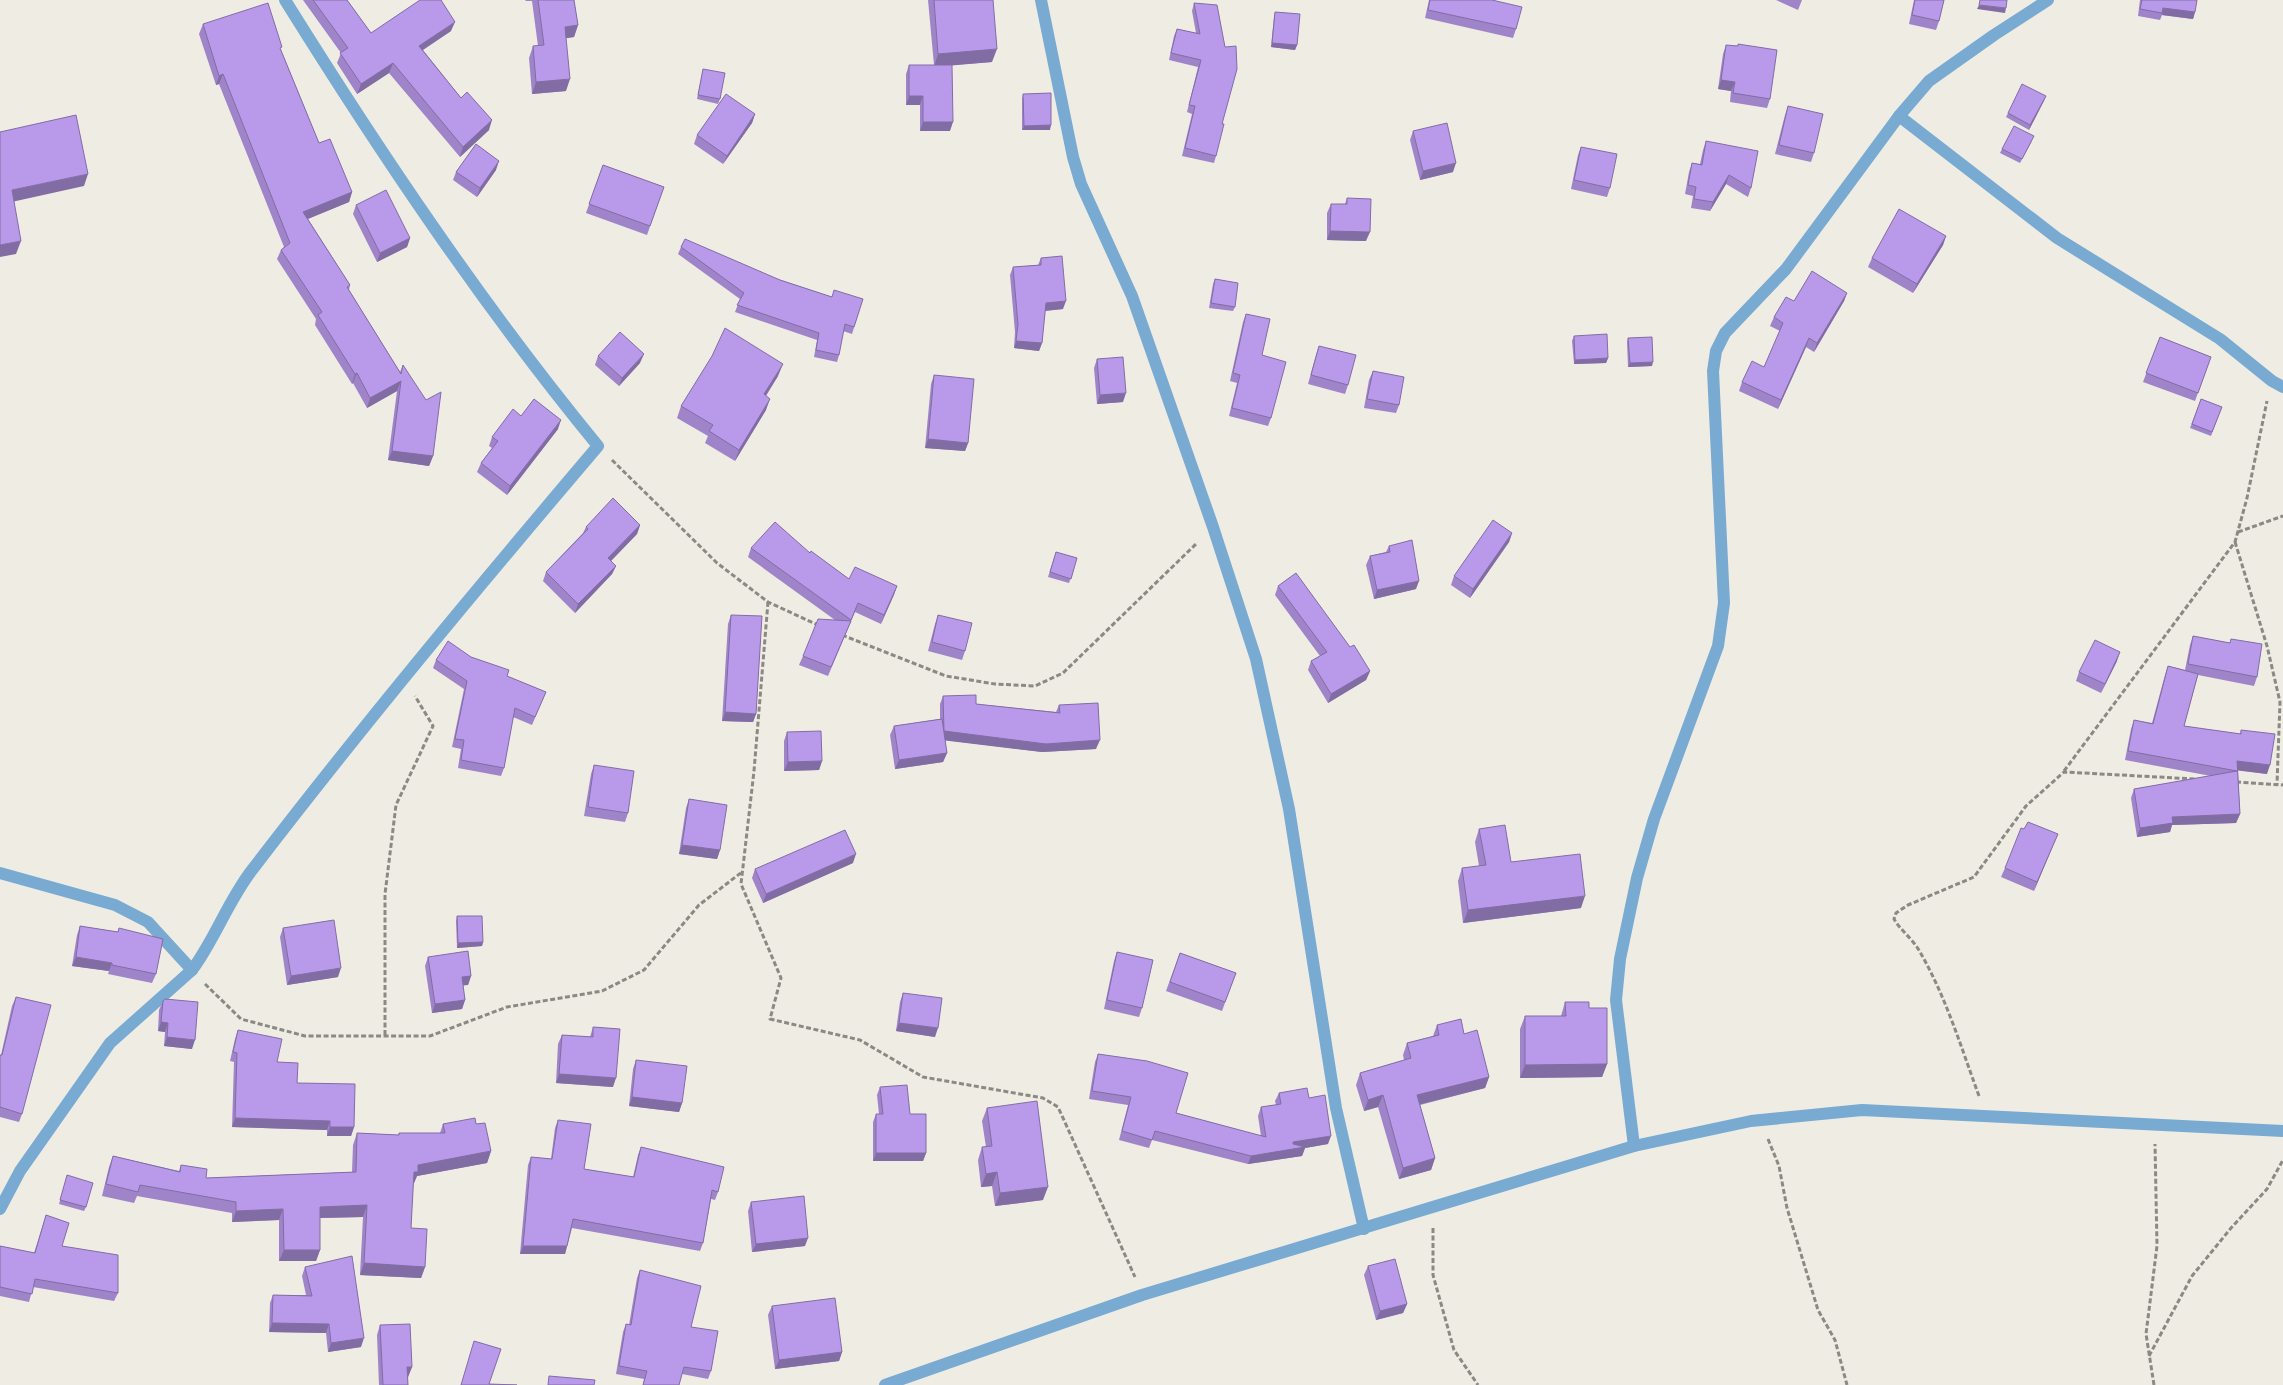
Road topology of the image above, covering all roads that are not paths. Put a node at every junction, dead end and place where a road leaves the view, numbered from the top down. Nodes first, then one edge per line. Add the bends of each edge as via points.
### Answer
1 (285, 0) edge
2 (1042, 0) edge
3 (2048, 0) edge
4 (1898, 116) junction
5 (2277, 384) edge
6 (0, 872) edge
7 (192, 970) junction
8 (2283, 1131) edge
9 (1634, 1146) junction
10 (0, 1208) edge
11 (1364, 1229) junction
12 (885, 1385) edge

1 - 7 street via 510,334 598,446 369,719 250,872
2 - 11 street via 1080,184 1132,296 1256,659 1289,809 1336,1108
3 - 4 street via 1929,81
4 - 5 street via 2057,238 2220,340
4 - 9 street via 1786,269 1725,333 1716,351 1713,371 1724,603 1718,646 1654,820 1637,878 1620,959 1616,1000
6 - 7 street via 115,904 148,922
7 - 10 street via 110,1043 20,1171
8 - 9 street via 1862,1110 1760,1120
9 - 11 street
11 - 12 street via 1142,1295

